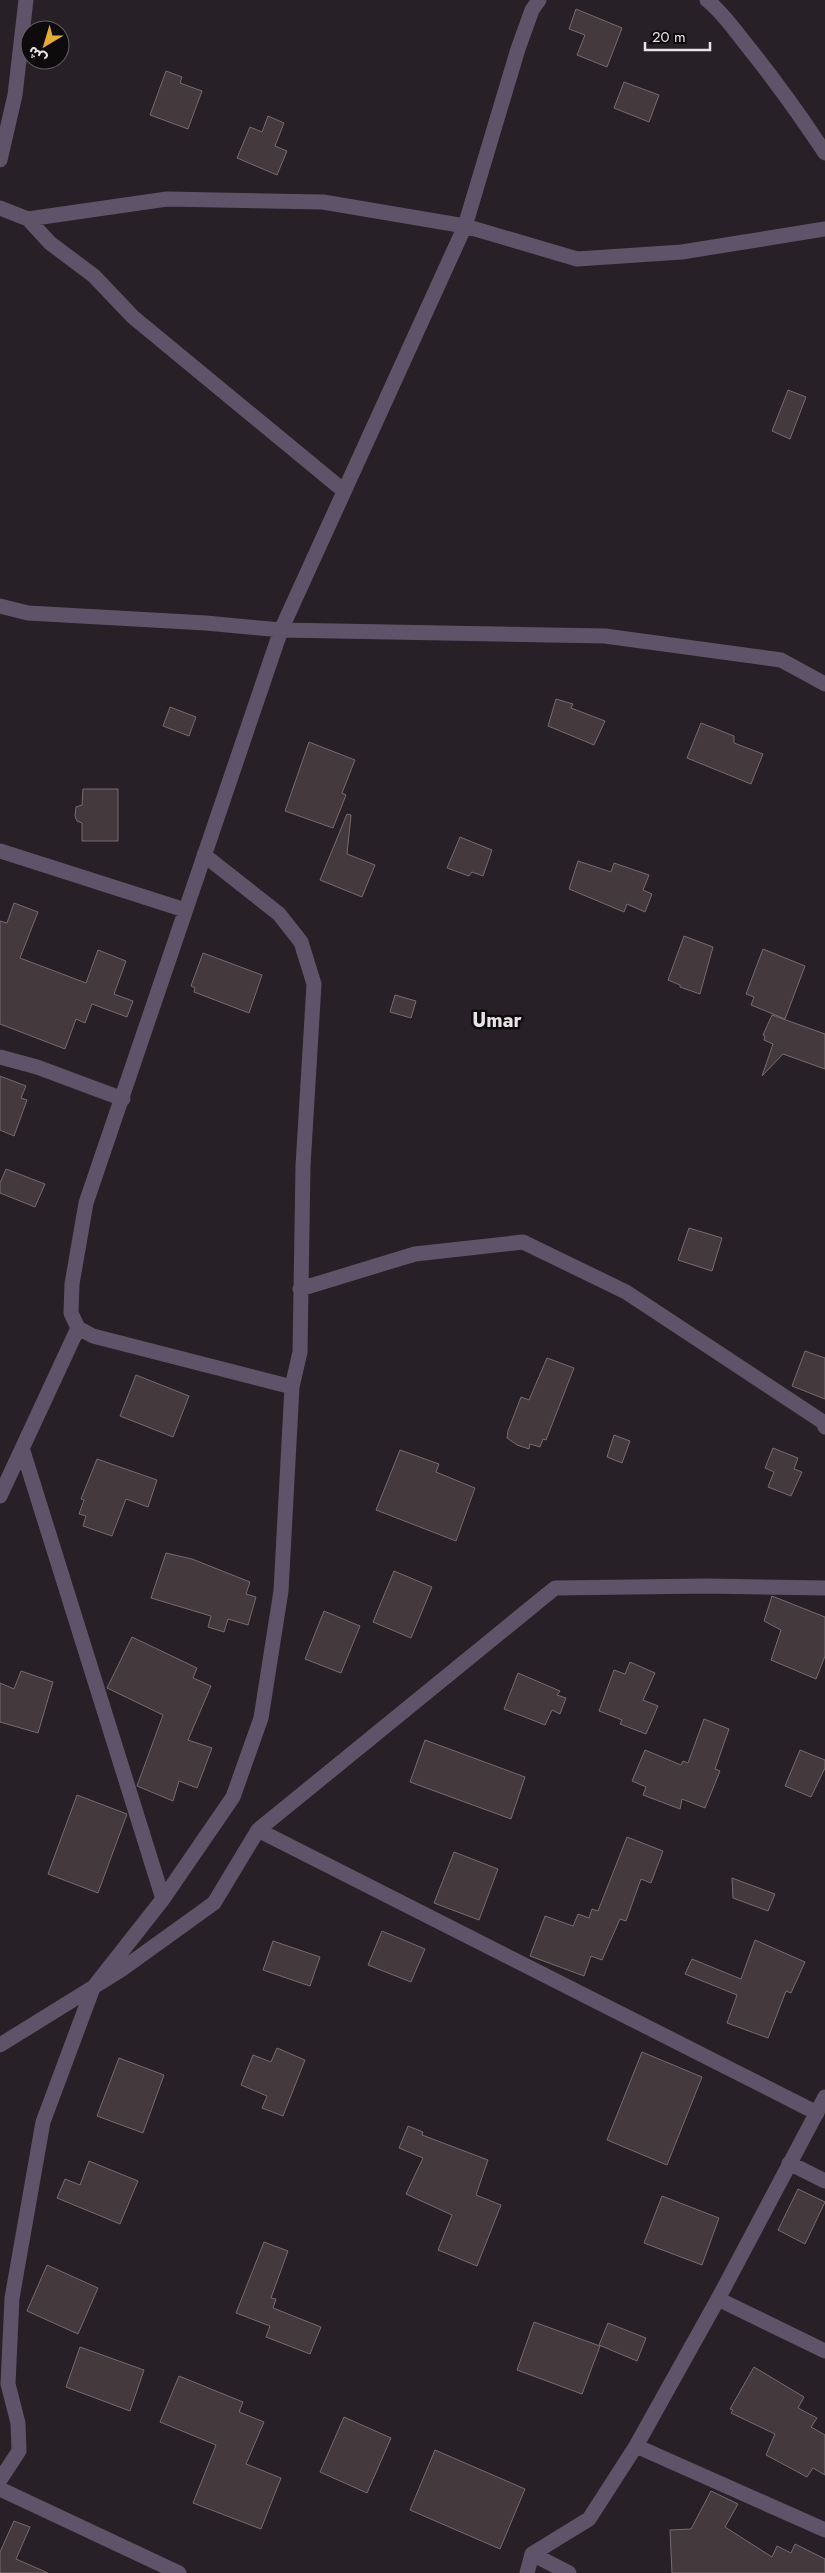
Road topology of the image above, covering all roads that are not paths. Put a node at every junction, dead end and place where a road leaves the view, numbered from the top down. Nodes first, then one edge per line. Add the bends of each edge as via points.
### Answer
1 (26, 0) edge
2 (539, 0) edge
3 (707, 0) edge
4 (825, 153) edge
5 (0, 160) edge
6 (0, 208) edge
7 (28, 219) junction
8 (465, 226) junction
9 (825, 229) edge
10 (344, 491) junction
11 (0, 606) edge
12 (281, 630) junction
13 (825, 684) edge
14 (0, 851) edge
15 (204, 855) junction
16 (185, 910) junction
17 (0, 1057) edge
18 (123, 1100) junction
19 (300, 1289) junction
20 (78, 1328) junction
21 (292, 1387) junction
22 (825, 1427) edge
23 (23, 1451) junction
24 (0, 1496) edge
25 (825, 1588) edge
26 (258, 1830) junction
27 (163, 1899) junction
28 (92, 1988) junction
29 (0, 2045) edge
30 (825, 2097) edge
31 (816, 2113) junction
32 (789, 2164) junction
33 (825, 2180) edge
34 (718, 2299) junction
35 (825, 2351) edge
36 (636, 2446) junction
37 (0, 2480) edge
38 (0, 2489) edge
39 (825, 2530) edge
40 (532, 2554) junction
41 (179, 2573) edge
42 (528, 2573) edge
43 (569, 2573) edge

1 - 5 street via 14,95
2 - 8 street via 518,49
3 - 4 street via 763,65
6 - 7 street
7 - 8 street via 167,199 323,202
7 - 10 street via 50,243 94,276 133,317
8 - 9 street via 577,259 682,252
8 - 10 street
10 - 12 street
11 - 12 street via 28,613
12 - 13 street via 606,636 781,660
12 - 15 street
14 - 16 street
15 - 16 street
15 - 19 street via 279,914 301,942 314,984 303,1166
16 - 18 street
17 - 18 street via 37,1067
18 - 20 street via 86,1203 72,1284 71,1313
19 - 21 street via 300,1352
19 - 22 street via 415,1254 523,1242 626,1292 745,1369 823,1422
20 - 21 street via 93,1336
20 - 23 street
21 - 27 street via 281,1591 261,1718 233,1797
23 - 24 street
23 - 27 street
25 - 26 street via 555,1588
26 - 28 street via 214,1903
26 - 31 street
27 - 28 street
28 - 29 street
28 - 37 street via 42,2122 12,2298 8,2384 18,2422 19,2451
30 - 31 street
31 - 32 street
32 - 33 street
32 - 34 street
34 - 35 street
34 - 36 street
36 - 39 street
36 - 40 street via 590,2519
38 - 41 street
40 - 42 street
40 - 43 street

